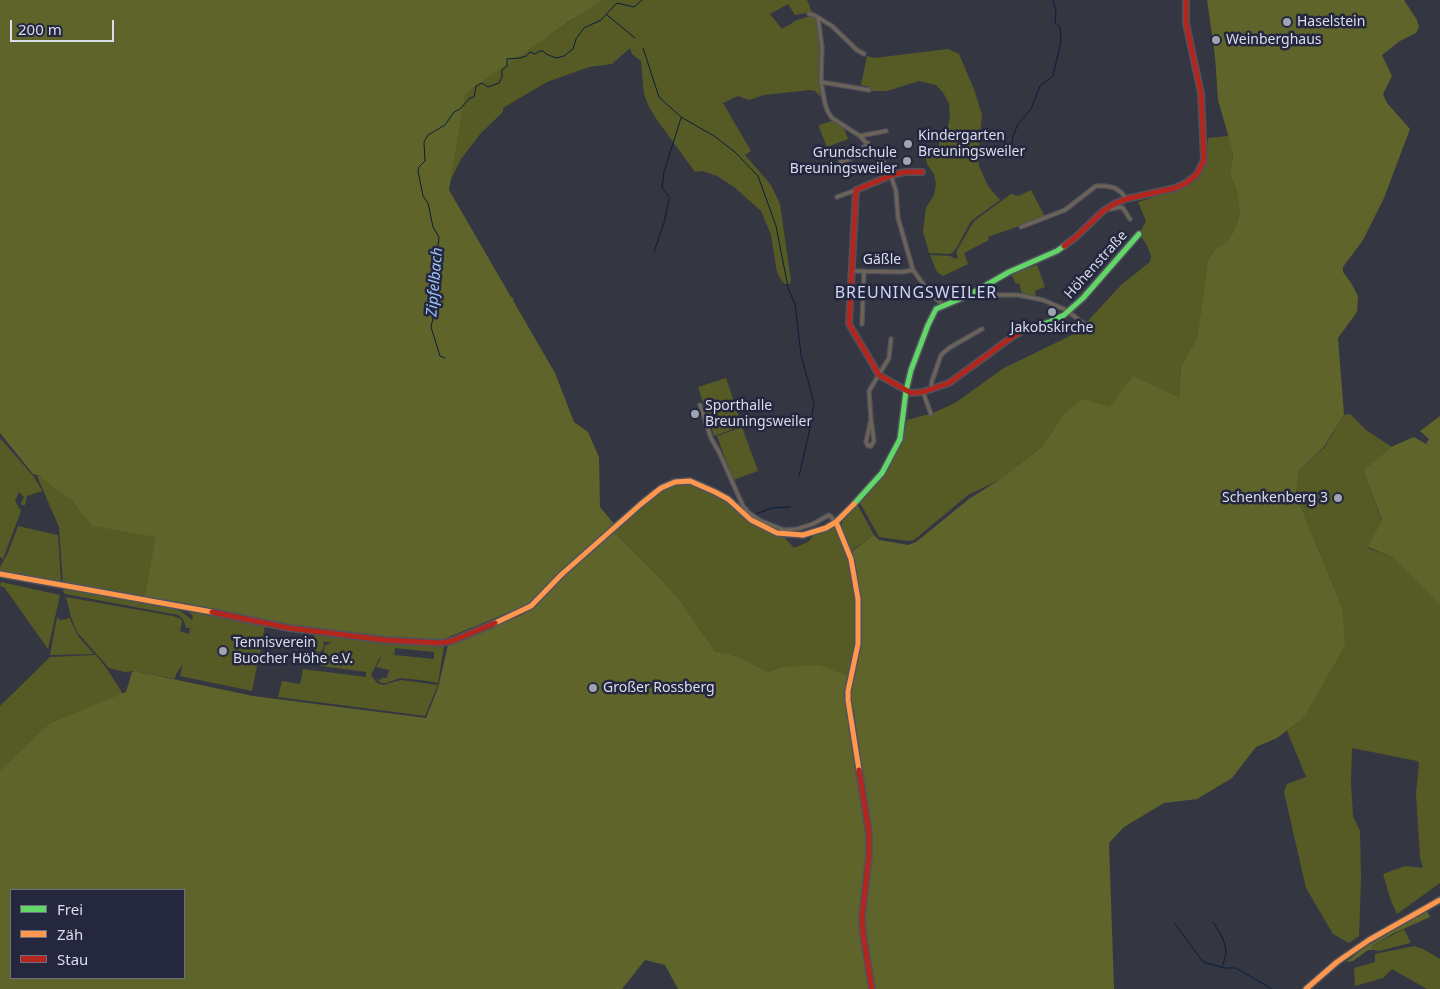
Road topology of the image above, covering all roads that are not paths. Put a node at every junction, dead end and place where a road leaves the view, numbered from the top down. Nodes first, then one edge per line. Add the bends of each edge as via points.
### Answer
1 (1186, 0) edge
2 (809, 14) dead end
3 (818, 18) junction
4 (864, 54) dead end
5 (821, 82) junction
6 (869, 90) dead end
7 (886, 131) dead end
8 (860, 136) junction
9 (868, 143) junction
10 (833, 169) dead end
11 (922, 172) dead end
12 (892, 175) junction
13 (856, 190) junction
14 (837, 196) dead end
15 (1126, 199) junction
16 (1108, 208) junction
17 (1130, 219) dead end
18 (1021, 227) dead end
19 (1139, 234) dead end
20 (913, 270) junction
21 (851, 271) junction
22 (864, 271) junction
23 (981, 288) junction
24 (944, 305) junction
25 (1069, 311) junction
26 (862, 324) dead end
27 (1086, 325) dead end
28 (982, 329) dead end
29 (891, 338) dead end
30 (879, 375) junction
31 (931, 388) junction
32 (906, 391) junction
33 (923, 392) junction
34 (700, 405) dead end
35 (931, 414) dead end
36 (871, 419) junction
37 (836, 522) junction
38 (1, 574) edge
39 (1440, 900) edge
40 (872, 989) edge
41 (1306, 989) edge

1 - 15 street via 1186,23 1201,93 1204,160 1197,174 1186,183
2 - 3 street
3 - 4 street
3 - 5 street via 822,47
5 - 6 street
5 - 8 street via 825,104 832,118
7 - 8 street
8 - 9 street
9 - 10 street via 854,157 841,161
9 - 12 street
11 - 12 street
12 - 13 street
12 - 20 street via 898,218
13 - 14 street
13 - 21 street
15 - 16 street
15 - 18 street via 1115,188 1096,186 1065,210
16 - 17 street via 1123,208
16 - 23 street via 1057,251
19 - 25 street, Höhenstraße
20 - 22 street, Gäßle
20 - 24 street via 928,292
21 - 22 street, Gäßle
21 - 30 street via 849,324
22 - 26 street
23 - 24 street
23 - 25 street via 994,295 1037,298
24 - 32 street via 936,310 928,325
25 - 27 street
25 - 31 street, Höhenstraße via 1022,332 949,383
28 - 31 street via 941,355
29 - 30 street via 889,358
30 - 32 street
30 - 36 street via 869,392
31 - 33 street, Höhenstraße
32 - 33 street
32 - 37 street via 901,432 891,458 882,473
33 - 35 street
34 - 37 street via 711,438 746,510 761,521 791,530 817,523 829,515
36 - 36 street via 866,442 868,446 874,441
37 - 38 street via 809,534 787,535 751,520 720,494 690,481 675,482 661,488 641,504 531,606 452,641 440,643 289,628
37 - 40 street via 851,559 858,605 858,644 848,700 868,833 869,856 862,918
39 - 41 street via 1369,940 1336,962

